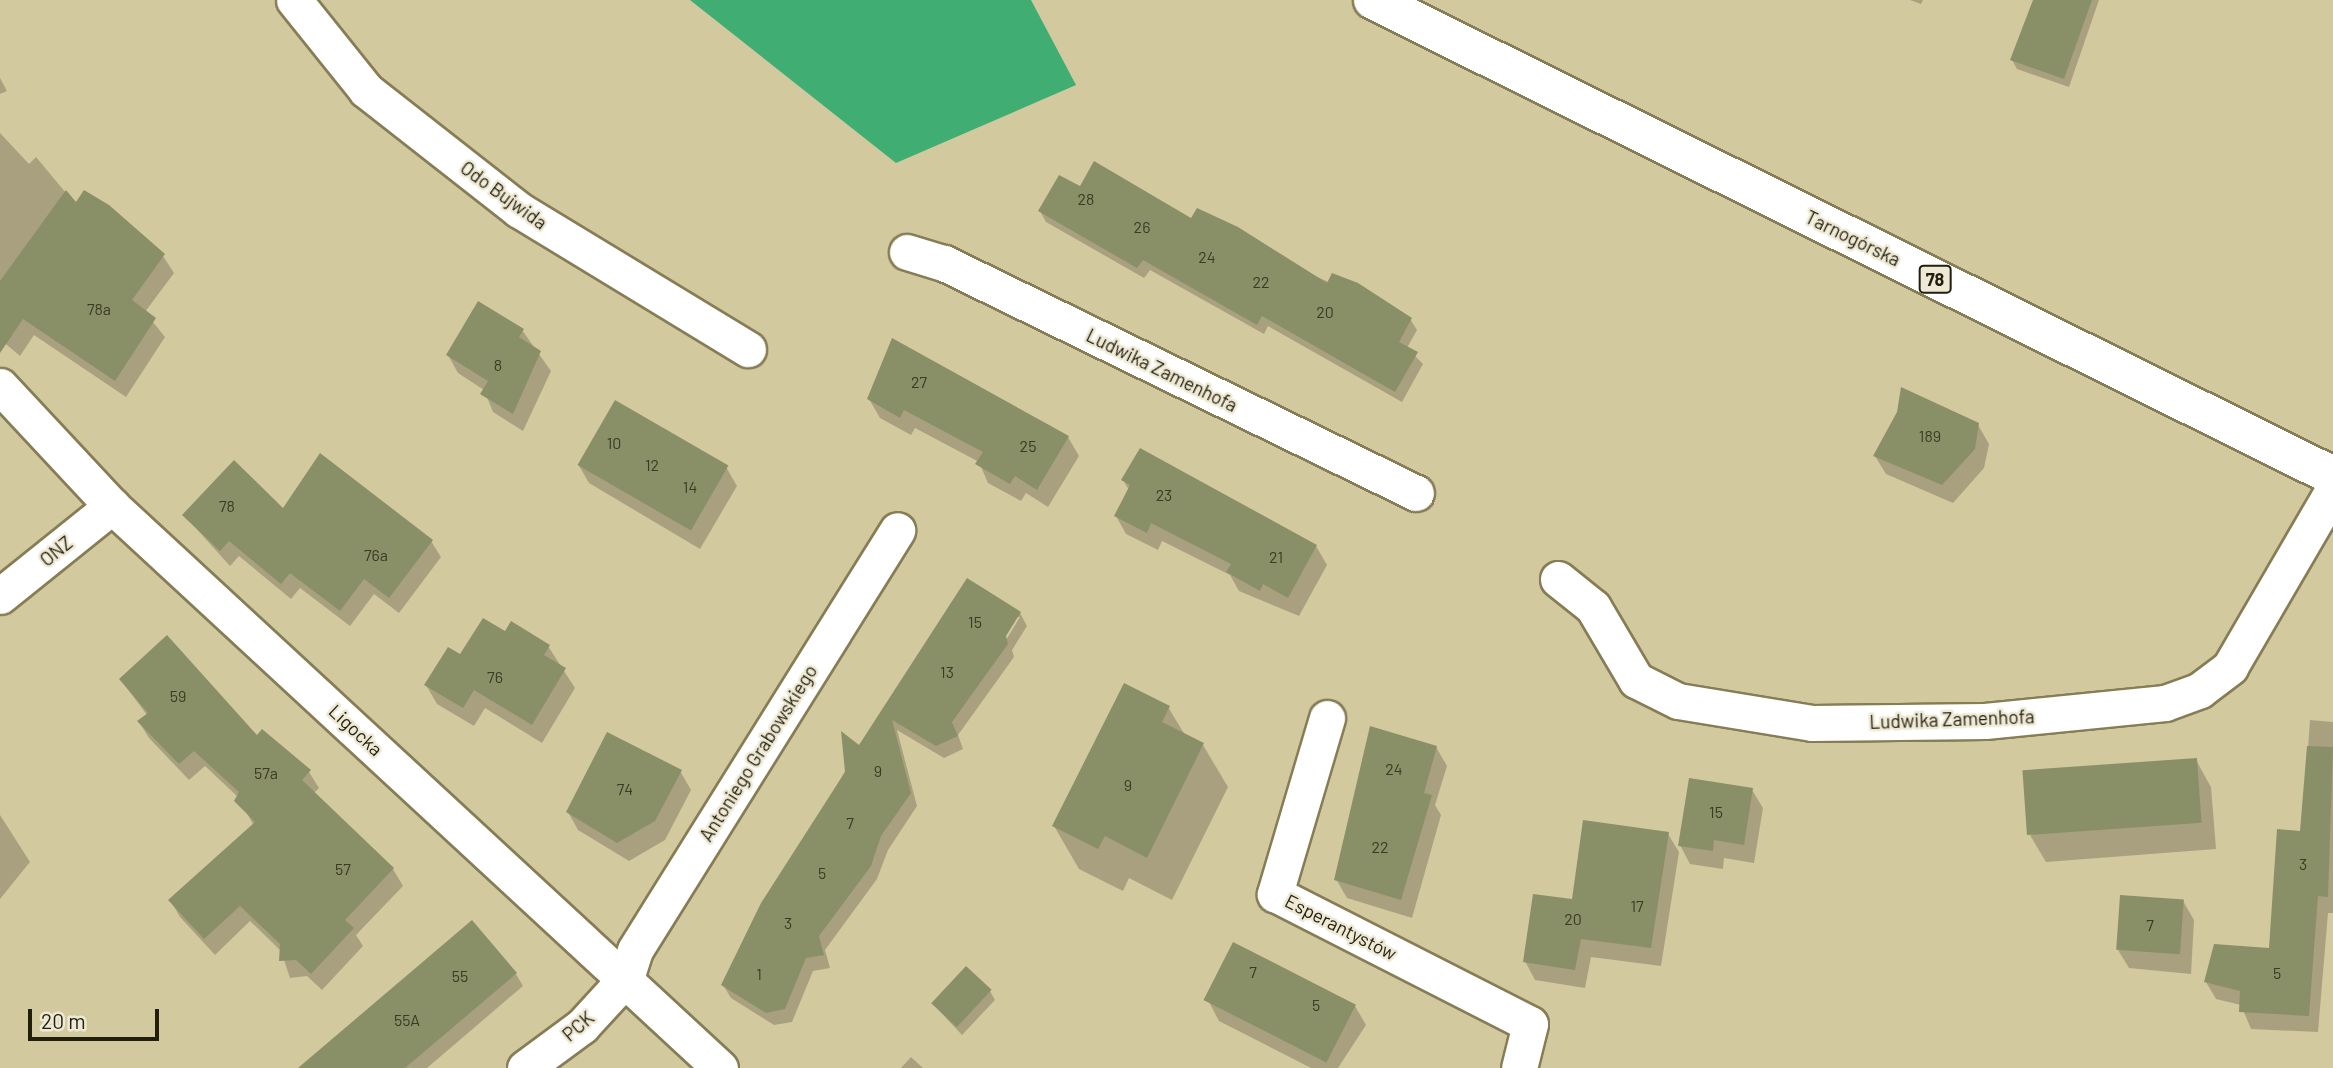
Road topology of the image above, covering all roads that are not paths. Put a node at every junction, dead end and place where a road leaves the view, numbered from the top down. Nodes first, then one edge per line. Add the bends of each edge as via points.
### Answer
1 (294, 0) edge
2 (1373, 0) edge
3 (907, 252) dead end
4 (748, 349) dead end
5 (0, 386) edge
6 (2333, 476) edge
7 (2333, 490) edge
8 (1416, 493) dead end
9 (112, 506) junction
10 (897, 530) dead end
11 (1558, 579) dead end
12 (0, 596) edge
13 (1327, 718) dead end
14 (626, 978) junction
15 (525, 1068) edge
16 (720, 1068) edge
17 (1519, 1068) edge

1 - 4 street, Odo Bujwida via 366,90 508,201
2 - 6 main road, Tarnogórska / 78
3 - 8 street, Ludwika Zamenhofa via 944,263
5 - 9 street, Ligocka
7 - 11 street, Ludwika Zamenhofa via 2230,667 2200,690 2165,704 1985,722 1812,723 1678,701 1636,680 1593,607
9 - 12 street, ONZ
9 - 14 street, Ligocka
10 - 14 street, Antoniego Grabowskiego via 635,950
13 - 17 street, Esperantystów via 1275,894 1530,1024
14 - 15 street, PCK via 582,1026
14 - 16 street, Ligocka

